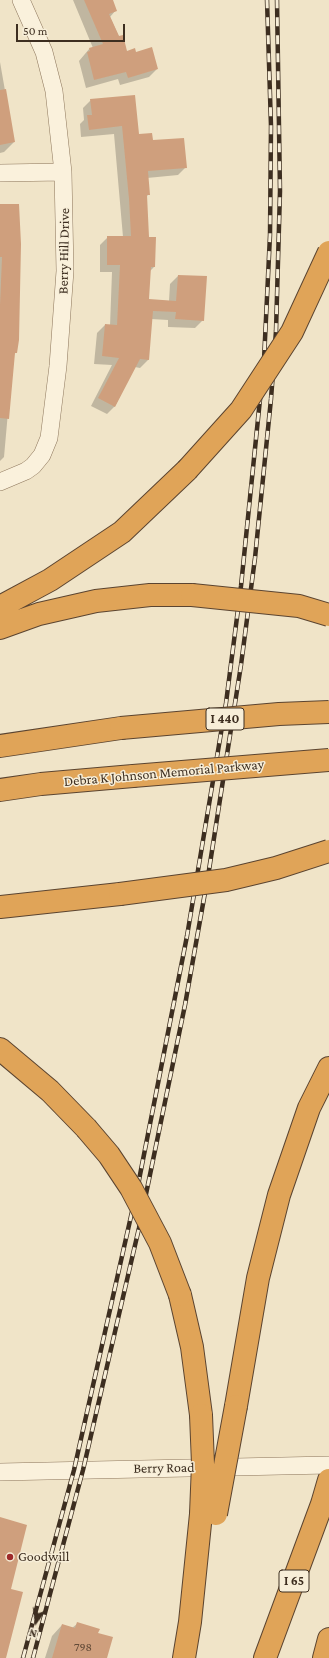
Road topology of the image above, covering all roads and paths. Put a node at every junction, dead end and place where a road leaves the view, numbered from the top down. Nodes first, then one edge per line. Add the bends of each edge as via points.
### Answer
1 (21, 0) edge
2 (63, 172) junction
3 (0, 173) edge
4 (329, 252) edge
5 (0, 482) edge
6 (0, 607) edge
7 (329, 615) edge
8 (0, 628) edge
9 (329, 712) edge
10 (0, 746) edge
11 (329, 760) edge
12 (0, 790) edge
13 (329, 851) edge
14 (0, 907) edge
15 (0, 1049) edge
16 (329, 1068) edge
17 (329, 1465) edge
18 (0, 1472) edge
19 (329, 1480) edge
20 (209, 1514) junction
21 (329, 1639) edge
22 (184, 1658) edge
23 (265, 1658) edge
24 (324, 1658) edge

1 - 2 street, Berry Hill Drive via 38,38 51,77
2 - 3 street
2 - 5 street, Berry Hill Drive via 65,271 56,386 49,438 42,455 33,466 20,475
4 - 6 highway, bridge via 292,332 246,404 187,470 122,532 50,580
7 - 8 highway, bridge via 299,606 192,595 150,595 96,601 39,614
9 - 10 highway, I 440, bridge via 121,728
11 - 12 highway, Debra K Johnson Memorial Parkway, bridge via 41,784
13 - 14 highway, bridge via 226,880
15 - 20 highway, bridge via 50,1091 109,1155 131,1188 160,1243 180,1294 192,1347 201,1415
16 - 20 highway, bridge via 309,1108 279,1195 258,1278 236,1406
17 - 18 street, Berry Road
19 - 23 highway, I 65
20 - 22 highway
21 - 24 highway

